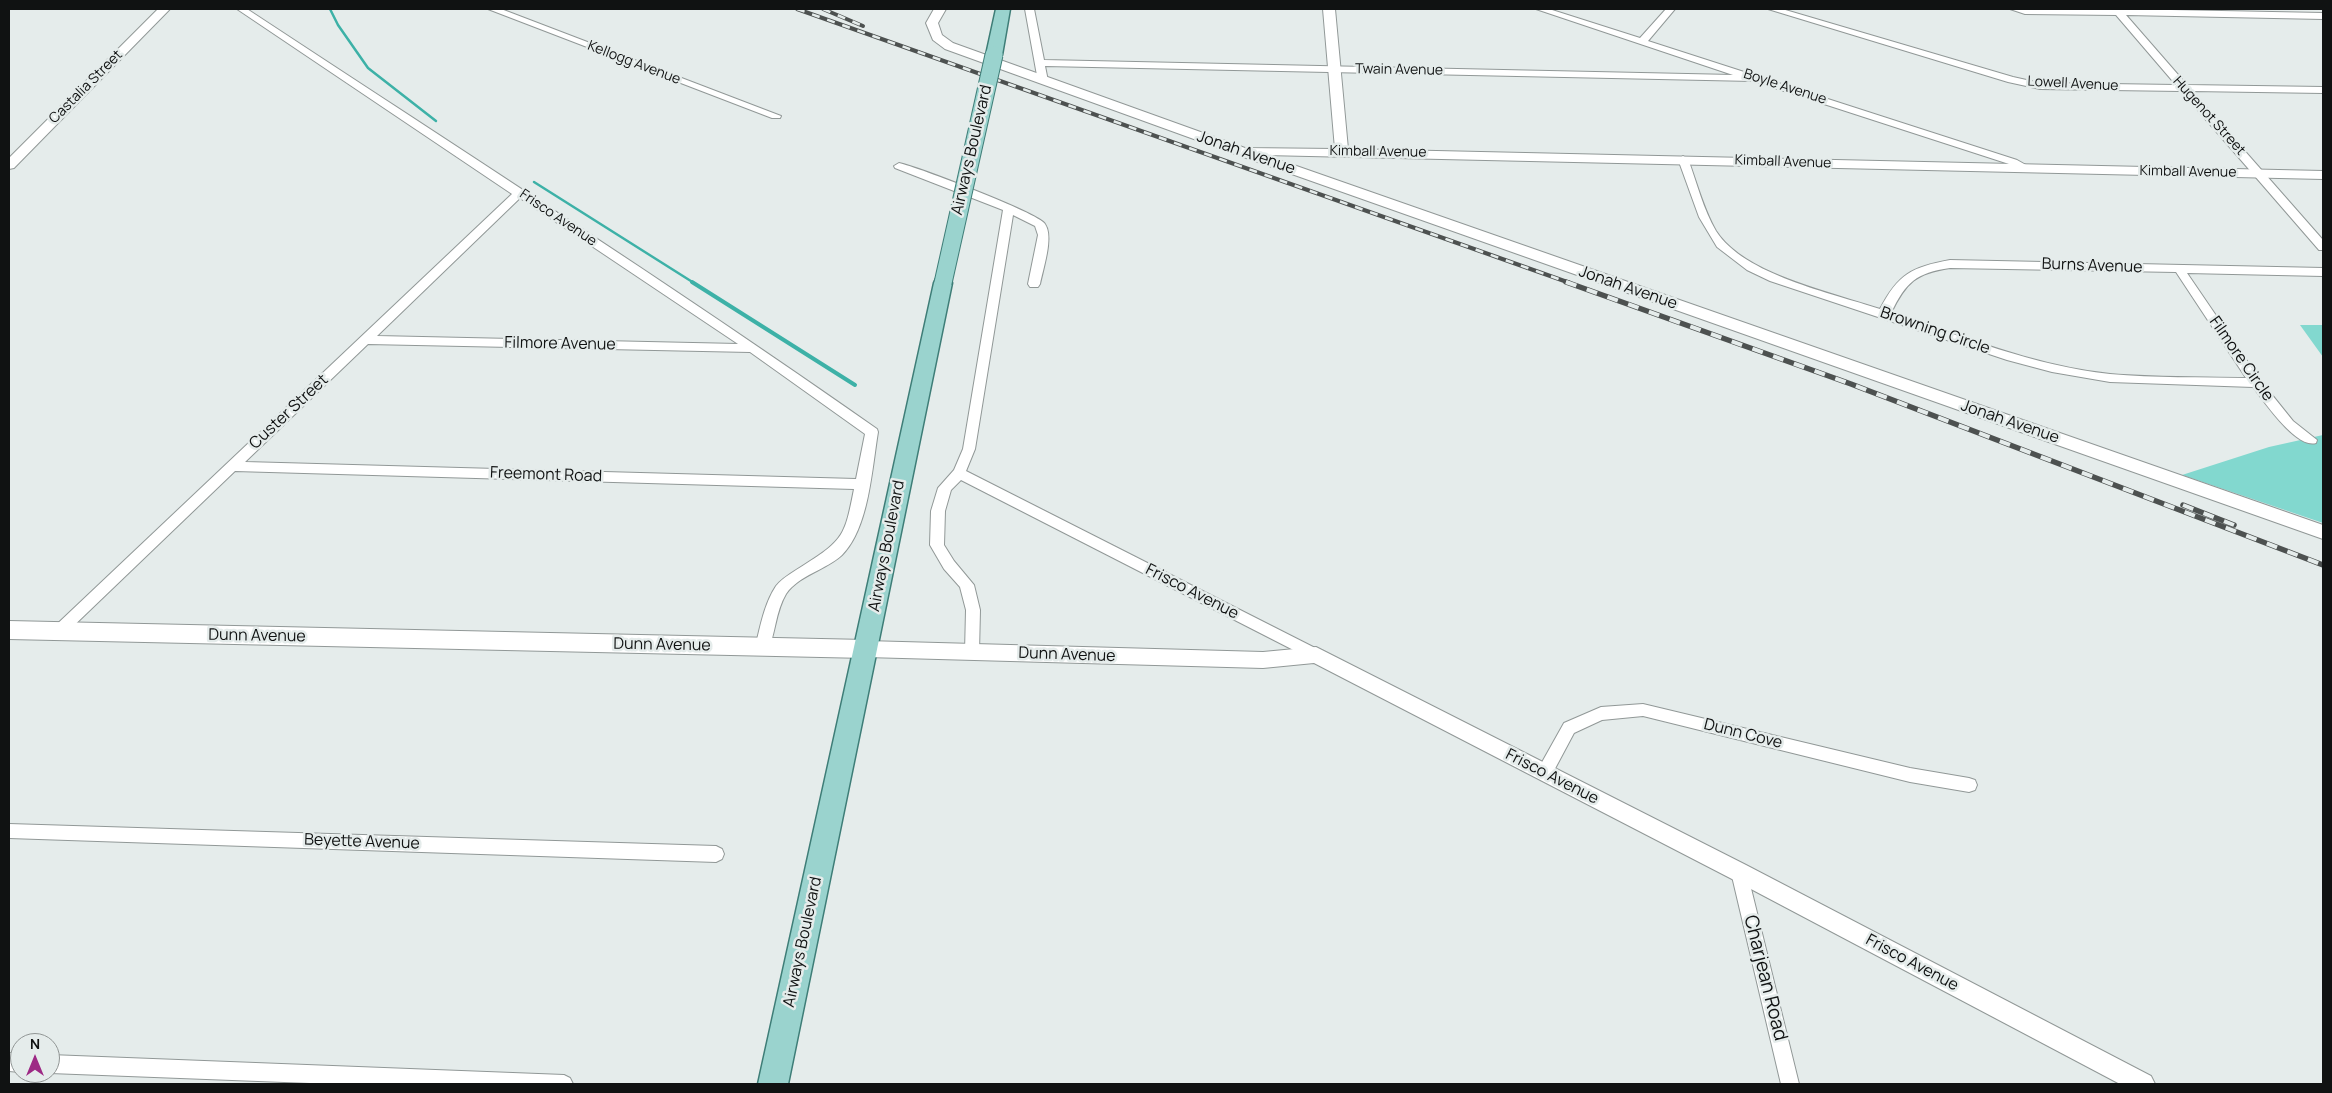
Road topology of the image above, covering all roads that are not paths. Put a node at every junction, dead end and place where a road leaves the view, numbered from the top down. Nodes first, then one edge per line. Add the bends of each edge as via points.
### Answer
1 (164, 9) edge
2 (241, 9) edge
3 (493, 9) edge
4 (940, 9) edge
5 (1003, 9) edge
6 (1029, 9) edge
7 (1329, 9) edge
8 (1541, 9) edge
9 (1671, 9) edge
10 (1773, 9) edge
11 (2015, 9) edge
12 (2116, 11) edge
13 (2323, 16) edge
14 (1642, 42) junction
15 (1040, 63) junction
16 (1335, 69) junction
17 (1758, 78) junction
18 (1043, 81) junction
19 (2183, 88) junction
20 (2323, 90) edge
21 (776, 116) dead end
22 (1243, 152) junction
23 (1342, 152) junction
24 (1683, 159) junction
25 (9, 165) edge
26 (899, 166) dead end
27 (2028, 169) junction
28 (2261, 174) junction
29 (2323, 175) edge
30 (520, 192) junction
31 (1009, 208) junction
32 (2323, 247) edge
33 (2179, 269) junction
34 (2323, 272) edge
35 (1034, 284) dead end
36 (1884, 314) junction
37 (367, 340) junction
38 (753, 348) junction
39 (2256, 383) junction
40 (2311, 440) dead end
41 (231, 466) junction
42 (959, 473) junction
43 (861, 484) junction
44 (2323, 532) edge
45 (9, 630) edge
46 (59, 631) junction
47 (762, 648) junction
48 (866, 649) junction
49 (972, 652) junction
50 (1316, 655) junction
51 (1544, 773) junction
52 (1969, 786) dead end
53 (9, 831) edge
54 (716, 854) dead end
55 (1739, 872) junction
56 (60, 1064) edge
57 (418, 1082) edge
58 (564, 1084) edge
59 (773, 1084) edge
60 (1790, 1084) edge
61 (2143, 1084) edge

1 - 25 street, Castalia Street
2 - 30 street, Frisco Avenue
3 - 21 street, Kellogg Avenue
4 - 18 street, Jonah Avenue via 932,24 937,37 949,46
5 - 48 main road, Airways Boulevard, bridge
6 - 15 street
7 - 16 street
8 - 14 street, Boyle Avenue
9 - 14 street
10 - 19 street, Lowell Avenue via 2040,86
11 - 12 street
12 - 13 street
12 - 19 street, Hugenot Street
14 - 17 street, Boyle Avenue
15 - 16 street, Twain Avenue
15 - 18 street
16 - 17 street, Twain Avenue
16 - 23 street
17 - 27 street, Boyle Avenue
18 - 22 street, Jonah Avenue
19 - 20 street, Lowell Avenue
19 - 28 street, Hugenot Street
22 - 23 street, Kimball Avenue
22 - 44 street, Jonah Avenue
23 - 24 street, Kimball Avenue
24 - 27 street, Kimball Avenue
24 - 36 street, Browning Circle via 1706,224 1729,253 1774,278
26 - 31 street
27 - 28 street, Kimball Avenue
28 - 29 street, Kimball Avenue
28 - 32 street, Hugenot Street
30 - 37 street, Custer Street
30 - 38 street, Frisco Avenue
31 - 35 street via 1037,221 1043,228
31 - 42 street via 970,449
33 - 34 street, Burns Avenue
33 - 36 street, Burns Avenue via 1965,263 1936,266 1912,274 1902,282
33 - 39 street, Filmore Circle
36 - 39 street, Browning Circle via 2012,357 2072,373 2110,378
37 - 38 street, Filmore Avenue
37 - 41 street, Custer Street
38 - 43 street, Frisco Avenue via 872,432
39 - 40 street, Filmore Circle via 2289,424
41 - 43 street, Freemont Road
41 - 46 street, Custer Street
42 - 49 street via 945,488 938,511 937,545 967,585 973,610
42 - 50 street, Frisco Avenue
43 - 47 street via 855,520 846,540 836,552 782,589 774,604
45 - 46 main road, Dunn Avenue
46 - 47 main road, Dunn Avenue
47 - 48 main road, Dunn Avenue
48 - 49 street, Dunn Avenue
48 - 59 main road, Airways Boulevard
49 - 50 street, Dunn Avenue via 1263,660
50 - 51 street, Frisco Avenue
51 - 52 street, Dunn Cove via 1569,728 1600,714 1643,710 1910,775
51 - 55 street, Frisco Avenue
53 - 54 street, Beyette Avenue
55 - 60 street, Charjean Road
55 - 61 street, Frisco Avenue
56 - 57 street
57 - 58 street

